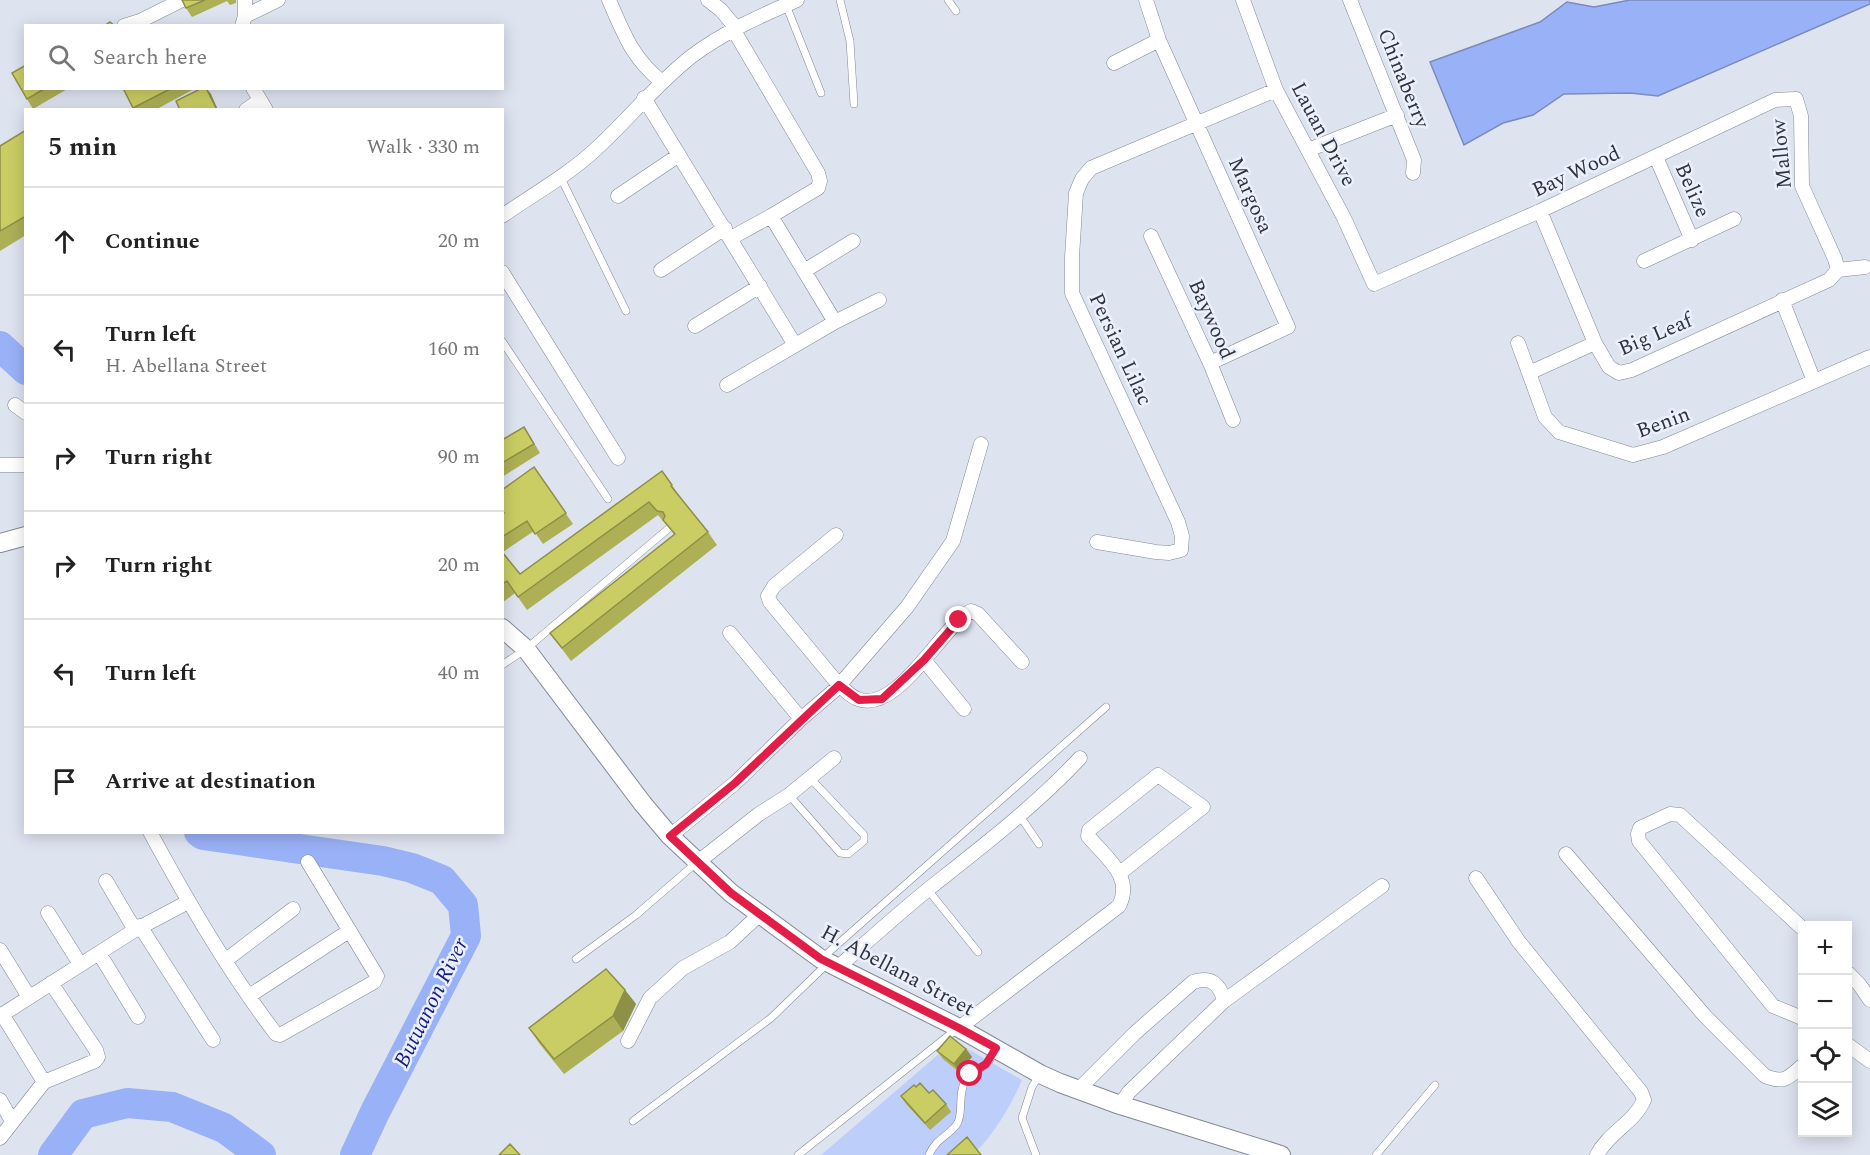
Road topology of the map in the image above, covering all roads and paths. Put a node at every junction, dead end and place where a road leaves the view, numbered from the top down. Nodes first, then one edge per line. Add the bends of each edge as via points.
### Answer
1 (182, 0) edge
2 (245, 0) edge
3 (278, 0) edge
4 (609, 0) edge
5 (708, 0) edge
6 (840, 0) edge
7 (948, 0) edge
8 (1146, 0) edge
9 (1244, 0) edge
10 (1350, 0) edge
11 (791, 3) edge
12 (956, 11) dead end
13 (243, 21) edge
14 (130, 24) edge
15 (734, 28) junction
16 (1159, 40) junction
17 (1114, 63) dead end
18 (662, 82) junction
19 (1276, 90) junction
20 (821, 93) dead end
21 (644, 98) junction
22 (1796, 99) joint
23 (854, 104) dead end
24 (1397, 115) junction
25 (1196, 124) junction
26 (1308, 150) junction
27 (679, 155) junction
28 (1656, 157) junction
29 (1413, 173) dead end
30 (560, 176) junction
31 (618, 196) dead end
32 (1540, 211) junction
33 (504, 215) edge
34 (771, 216) junction
35 (1734, 219) dead end
36 (728, 233) junction
37 (1151, 236) dead end
38 (1692, 240) junction
39 (853, 241) dead end
40 (1644, 261) dead end
41 (1865, 267) dead end
42 (661, 270) dead end
43 (1838, 270) junction
44 (804, 271) junction
45 (504, 276) edge
46 (1374, 284) joint
47 (760, 286) junction
48 (879, 300) dead end
49 (1782, 300) junction
50 (626, 311) dead end
51 (835, 322) junction
52 (695, 326) dead end
53 (504, 343) edge
54 (1518, 343) dead end
55 (1594, 343) junction
56 (795, 345) junction
57 (1870, 357) edge
58 (1210, 363) junction
59 (1529, 373) junction
60 (1814, 381) junction
61 (727, 385) dead end
62 (1233, 420) dead end
63 (981, 444) dead end
64 (618, 458) dead end
65 (0, 465) edge
66 (24, 465) edge
67 (608, 499) dead end
68 (668, 529) edge
69 (836, 535) dead end
70 (24, 537) edge
71 (1097, 542) dead end
72 (0, 543) edge
73 (504, 630) edge
74 (730, 633) dead end
75 (526, 649) junction
76 (924, 660) junction
77 (1022, 662) dead end
78 (504, 664) edge
79 (839, 685) junction
80 (1106, 707) dead end
81 (964, 709) dead end
82 (801, 719) junction
83 (834, 758) dead end
84 (1080, 758) dead end
85 (810, 778) junction
86 (789, 795) junction
87 (1020, 816) junction
88 (151, 834) edge
89 (670, 836) junction
90 (1039, 844) dead end
91 (1566, 854) dead end
92 (308, 861) dead end
93 (698, 862) junction
94 (1120, 873) junction
95 (1476, 878) dead end
96 (106, 881) dead end
97 (1382, 886) dead end
98 (928, 890) junction
99 (188, 902) junction
100 (293, 909) dead end
101 (48, 913) dead end
102 (759, 915) junction
103 (1798, 923) edge
104 (137, 928) junction
105 (349, 931) junction
106 (0, 950) edge
107 (99, 952) junction
108 (978, 952) dead end
109 (576, 959) dead end
110 (226, 960) junction
111 (829, 963) junction
112 (80, 964) junction
113 (1850, 975) edge
114 (51, 983) junction
115 (249, 996) junction
116 (29, 997) junction
117 (1870, 1000) edge
118 (1224, 1001) junction
119 (1, 1015) edge
120 (1798, 1016) edge
121 (138, 1017) dead end
122 (959, 1028) junction
123 (213, 1040) dead end
124 (628, 1041) dead end
125 (996, 1048) junction
126 (1852, 1048) edge
127 (1870, 1061) edge
128 (1798, 1070) edge
129 (1040, 1074) junction
130 (44, 1082) junction
131 (1435, 1085) dead end
132 (1079, 1089) junction
133 (0, 1100) edge
134 (1120, 1105) junction
135 (12, 1121) junction
136 (633, 1121) dead end
137 (0, 1138) edge
138 (798, 1155) edge
139 (929, 1155) edge
140 (1036, 1155) edge
141 (1279, 1155) edge
142 (1376, 1155) edge
143 (1597, 1155) edge

1 - 14 street
2 - 13 street
3 - 13 street
4 - 18 street via 637,58
5 - 15 street
6 - 23 lane via 850,41
7 - 12 lane
8 - 16 street, Margosa
9 - 19 street, Lauan Drive
10 - 24 street, Chinaberry
11 - 15 street
11 - 20 lane
15 - 18 street
15 - 34 street via 820,181 818,188
16 - 17 street
16 - 25 street, Margosa
18 - 21 street
19 - 25 street, Persian Lilac
19 - 26 street, Lauan Drive
21 - 27 street
21 - 30 street via 596,149
22 - 28 street, Bay Wood via 1774,100
22 - 43 street, Mallow via 1801,116 1802,186
24 - 26 street
24 - 29 street, Chinaberry via 1414,160
25 - 58 street, Margosa via 1288,327
25 - 71 street, Persian Lilac via 1091,168 1076,193 1072,293 1182,536 1181,550 1169,553
26 - 46 street, Lauan Drive
27 - 31 street
27 - 36 street
28 - 32 street, Bay Wood
28 - 38 street, Belize
30 - 33 street
30 - 50 lane
32 - 46 street, Bay Wood
32 - 55 street, Big Leaf
34 - 36 street
34 - 44 street
35 - 38 street
36 - 42 street
36 - 47 street
37 - 58 street, Baywood
38 - 40 street
39 - 44 street
41 - 43 street
43 - 49 street, Big Leaf via 1829,280
44 - 51 street
45 - 64 street
47 - 52 street
47 - 56 street
48 - 51 street
49 - 55 street, Big Leaf via 1626,372 1609,367
49 - 60 street
51 - 56 street
53 - 67 lane
54 - 59 street, Benin
55 - 59 street
56 - 61 street
57 - 60 street, Benin
58 - 62 street, Baywood
59 - 60 street, Benin via 1545,417 1559,432 1633,455 1663,447
63 - 79 street via 953,541 907,607
65 - 66 street
68 - 75 lane
69 - 79 street via 774,586 768,596
70 - 72 main road
73 - 75 main road, H. Abellana Street
74 - 82 street
75 - 78 lane
75 - 89 main road, H. Abellana Street
76 - 77 street via 971,611
76 - 79 street via 882,699 859,700
76 - 81 street
79 - 82 street
80 - 111 lane
82 - 89 street via 735,783
83 - 85 street
84 - 87 street
85 - 86 street
85 - 86 lane via 864,835 864,841 848,854 840,853
86 - 93 street
87 - 90 lane
87 - 98 street
88 - 99 street
89 - 93 main road, H. Abellana Street
91 - 128 street via 1705,1016 1765,1076 1776,1081 1787,1079
92 - 105 street
93 - 102 main road, H. Abellana Street
93 - 109 lane
94 - 94 street via 1166,837 1203,807 1163,777 1154,777 1087,832
94 - 122 street via 1123,898 1119,906
95 - 143 street via 1520,942 1641,1092 1641,1107
96 - 104 street
97 - 118 street
98 - 108 lane
98 - 111 street
99 - 104 street
99 - 110 street
100 - 110 street
101 - 112 street
102 - 111 main road, H. Abellana Street
102 - 124 street via 730,942 683,968 650,998
103 - 120 street via 1680,815 1670,813 1640,828 1639,841 1773,1006
104 - 107 street
104 - 123 street
105 - 115 street
105 - 115 street via 375,972 374,981 280,1035
106 - 116 street
107 - 112 street
107 - 121 street
110 - 115 street
111 - 122 main road, H. Abellana Street
111 - 136 lane via 771,1018
112 - 114 street
113 - 117 street
114 - 116 street
114 - 130 street via 98,1057 95,1062
116 - 119 street
118 - 132 street via 1215,983 1193,982
118 - 134 street
119 - 130 street
122 - 125 main road, H. Abellana Street
122 - 138 lane
125 - 129 main road, H. Abellana Street
125 - 139 lane via 986,1064 966,1079 958,1123 934,1144
126 - 127 street
129 - 132 main road, H. Abellana Street
129 - 140 lane via 1022,1118
130 - 135 street
131 - 142 lane
132 - 134 main road, H. Abellana Street
133 - 135 street
134 - 141 main road, H. Abellana Street
135 - 137 street

